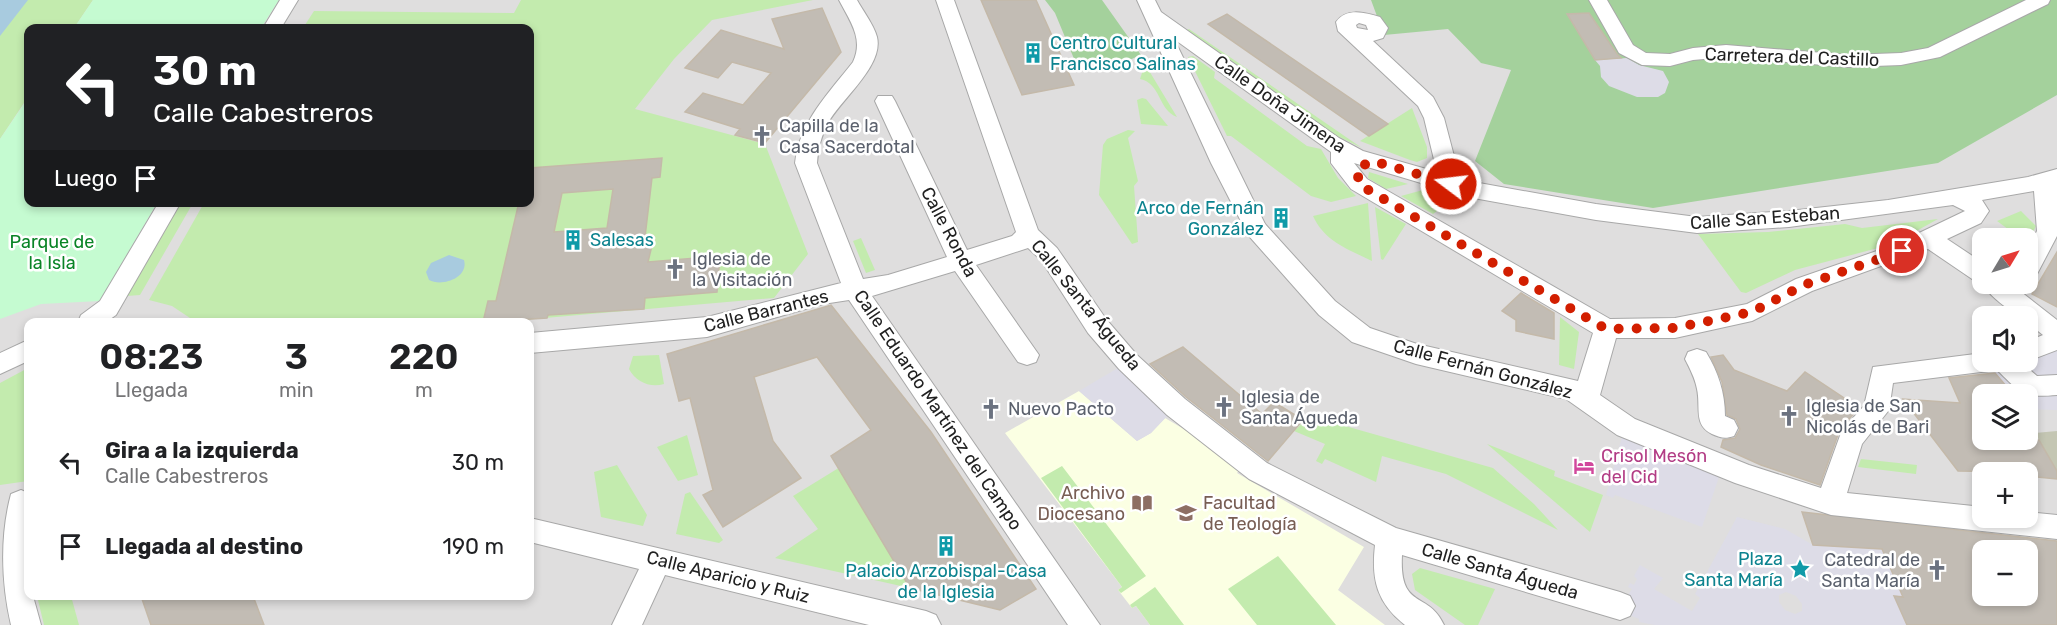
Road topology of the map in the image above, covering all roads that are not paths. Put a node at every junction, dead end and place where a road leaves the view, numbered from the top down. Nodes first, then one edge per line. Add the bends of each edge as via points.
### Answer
1 (289, 0) edge
2 (848, 0) edge
3 (945, 0) edge
4 (1598, 0) edge
5 (2041, 0) edge
6 (1150, 7) edge
7 (1363, 22) edge
8 (274, 24) edge
9 (885, 101) dead end
10 (1341, 148) junction
11 (1373, 161) junction
12 (2050, 179) edge
13 (1359, 184) junction
14 (1451, 184) junction
15 (1955, 197) junction
16 (167, 207) edge
17 (1028, 234) junction
18 (1937, 243) junction
19 (2038, 250) edge
20 (961, 262) junction
21 (1972, 267) edge
22 (855, 290) junction
23 (2016, 294) edge
24 (103, 318) edge
25 (1606, 329) junction
26 (2057, 333) edge
27 (2057, 340) edge
28 (534, 343) edge
29 (1682, 343) junction
30 (2038, 347) edge
31 (24, 352) edge
32 (1027, 355) dead end
33 (0, 364) edge
34 (1972, 364) edge
35 (2016, 372) edge
36 (2057, 385) edge
37 (1586, 399) junction
38 (1725, 428) dead end
39 (16, 502) edge
40 (1832, 503) junction
41 (2057, 527) edge
42 (534, 531) edge
43 (1390, 539) junction
44 (658, 560) junction
45 (1620, 606) dead end
46 (1081, 624) edge
47 (26, 625) edge
48 (627, 625) edge
49 (926, 625) edge
50 (1429, 625) edge

1 - 8 street
2 - 22 street, Calle Eduardo Martínez del Campo via 867,36 868,51 811,133 806,163
3 - 17 street, Calle Santa Águeda
4 - 5 street, Carretera del Castillo via 1626,49 1642,59 1670,60 1726,51 1848,61 1933,53
6 - 10 street, Calle Doña Jimena
6 - 37 street, Calle Fernán González via 1256,229 1285,265 1340,320 1361,334 1416,354 1573,390
7 - 14 street via 1398,76 1426,102
9 - 20 street, Calle Ronda
10 - 11 street, Calle Doña Jimena
10 - 13 street via 1342,163
11 - 13 street via 1357,168
11 - 14 street, Calle Doña Jimena
12 - 15 street, Calle San Esteban
12 - 19 street, Calle San Esteban via 2048,231
13 - 25 street
14 - 15 street, Calle San Esteban via 1596,212 1697,225 1789,219
15 - 18 street via 1978,211
16 - 24 street
17 - 20 street, Calle Barrantes via 1020,242
17 - 43 street, Calle Santa Águeda via 1050,254 1097,326 1176,407 1258,471
18 - 21 street
18 - 29 street via 1804,285
20 - 22 street, Calle Barrantes
20 - 32 street, Calle Ronda
22 - 28 street, Calle Barrantes via 707,327
22 - 46 street, Calle Eduardo Martínez del Campo
23 - 26 street
25 - 29 street
25 - 37 street
27 - 30 street
29 - 38 street via 1705,370 1713,403 1712,422
31 - 33 street
34 - 40 street via 1882,374 1876,410 1851,438
35 - 36 street via 2032,387
37 - 40 street, Calle Fernán González via 1635,431 1744,475
39 - 47 street via 10,563
40 - 41 street, Calle Fernán González
42 - 44 street, Calle Aparicio y Ruiz
43 - 45 street, Calle Santa Águeda
43 - 50 street via 1388,587
44 - 48 street
44 - 49 street, Calle Aparicio y Ruiz

